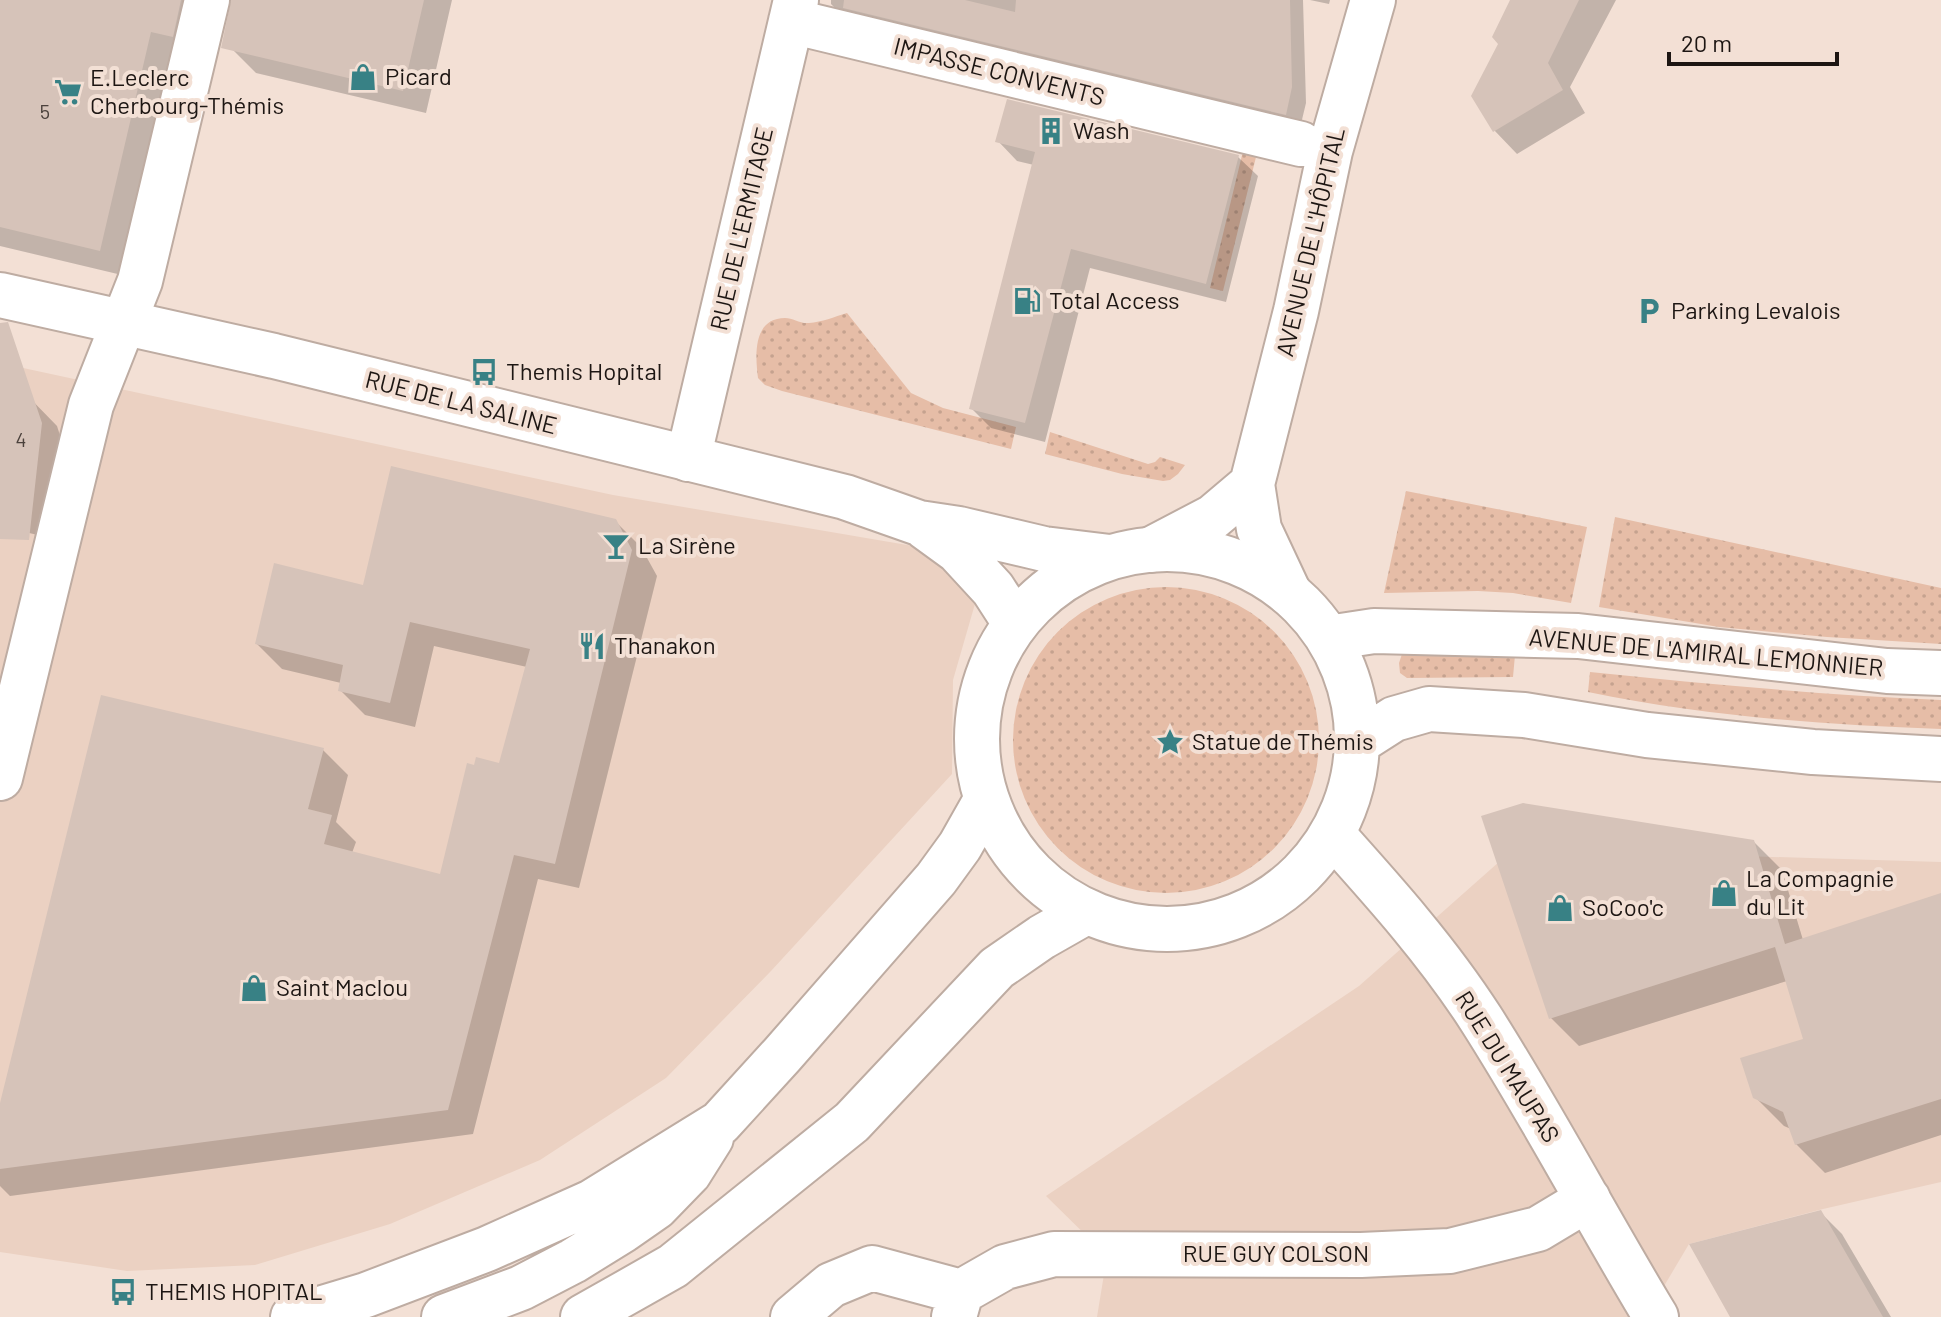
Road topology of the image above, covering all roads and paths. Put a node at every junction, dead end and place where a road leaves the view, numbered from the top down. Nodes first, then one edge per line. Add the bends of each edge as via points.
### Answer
1 (207, 0) edge
2 (1373, 0) edge
3 (794, 11) edge
4 (1301, 144) dead end
5 (0, 295) edge
6 (124, 324) junction
7 (688, 459) junction
8 (1252, 484) junction
9 (919, 523) junction
10 (1130, 554) junction
11 (1289, 593) junction
12 (1015, 623) junction
13 (1328, 638) junction
14 (1941, 673) edge
15 (1358, 742) junction
16 (1941, 759) edge
17 (0, 778) edge
18 (986, 800) junction
19 (1333, 835) junction
20 (1086, 912) junction
21 (720, 1123) junction
22 (1588, 1199) junction
23 (957, 1304) edge
24 (293, 1317) edge
25 (444, 1317) edge
26 (583, 1317) edge
27 (793, 1317) edge
28 (1656, 1317) edge

1 - 6 main road via 140,281
2 - 8 main road, AVENUE DE L'HÔPITAL via 1330,151
3 - 4 main road, IMPASSE CONVENTS
3 - 7 main road, RUE DE L'ERMITAGE
5 - 6 main road, RUE DE LA SALINE
6 - 7 main road, RUE DE LA SALINE
6 - 17 main road via 91,405
7 - 9 main road, RUE DE LA SALINE via 845,497
8 - 10 main road via 1213,517
8 - 11 main road, AVENUE DE L'HÔPITAL via 1259,529
9 - 10 main road, RUE DE LA SALINE via 1044,549
9 - 12 main road, RUE DE LA SALINE via 958,551
10 - 11 main road, RUE DE LA SALINE via 1190,550 1229,560
10 - 12 main road via 1083,568 1035,601
11 - 13 main road
12 - 18 main road via 995,656 976,727 977,764
13 - 14 main road, AVENUE DE L'AMIRAL LEMONNIER via 1374,631 1578,636
13 - 15 main road via 1351,688
15 - 16 main road via 1394,719 1429,709 1524,715 1647,735 1813,752
15 - 19 main road via 1351,790
18 - 20 main road via 1017,856 1043,884
18 - 21 main road via 936,879
19 - 20 main road via 1298,878 1251,911 1197,928 1140,928
19 - 22 main road, RUE DU MAUPAS via 1406,917 1480,1017
20 - 26 main road via 997,968 852,1122 673,1266
21 - 24 main road via 592,1202 487,1249
21 - 25 main road via 689,1173 656,1207 521,1288
22 - 23 main road, RUE GUY COLSON via 1538,1229 1450,1251 1054,1254 1005,1267
22 - 28 main road, RUE DU MAUPAS
23 - 27 main road via 872,1268 831,1285

